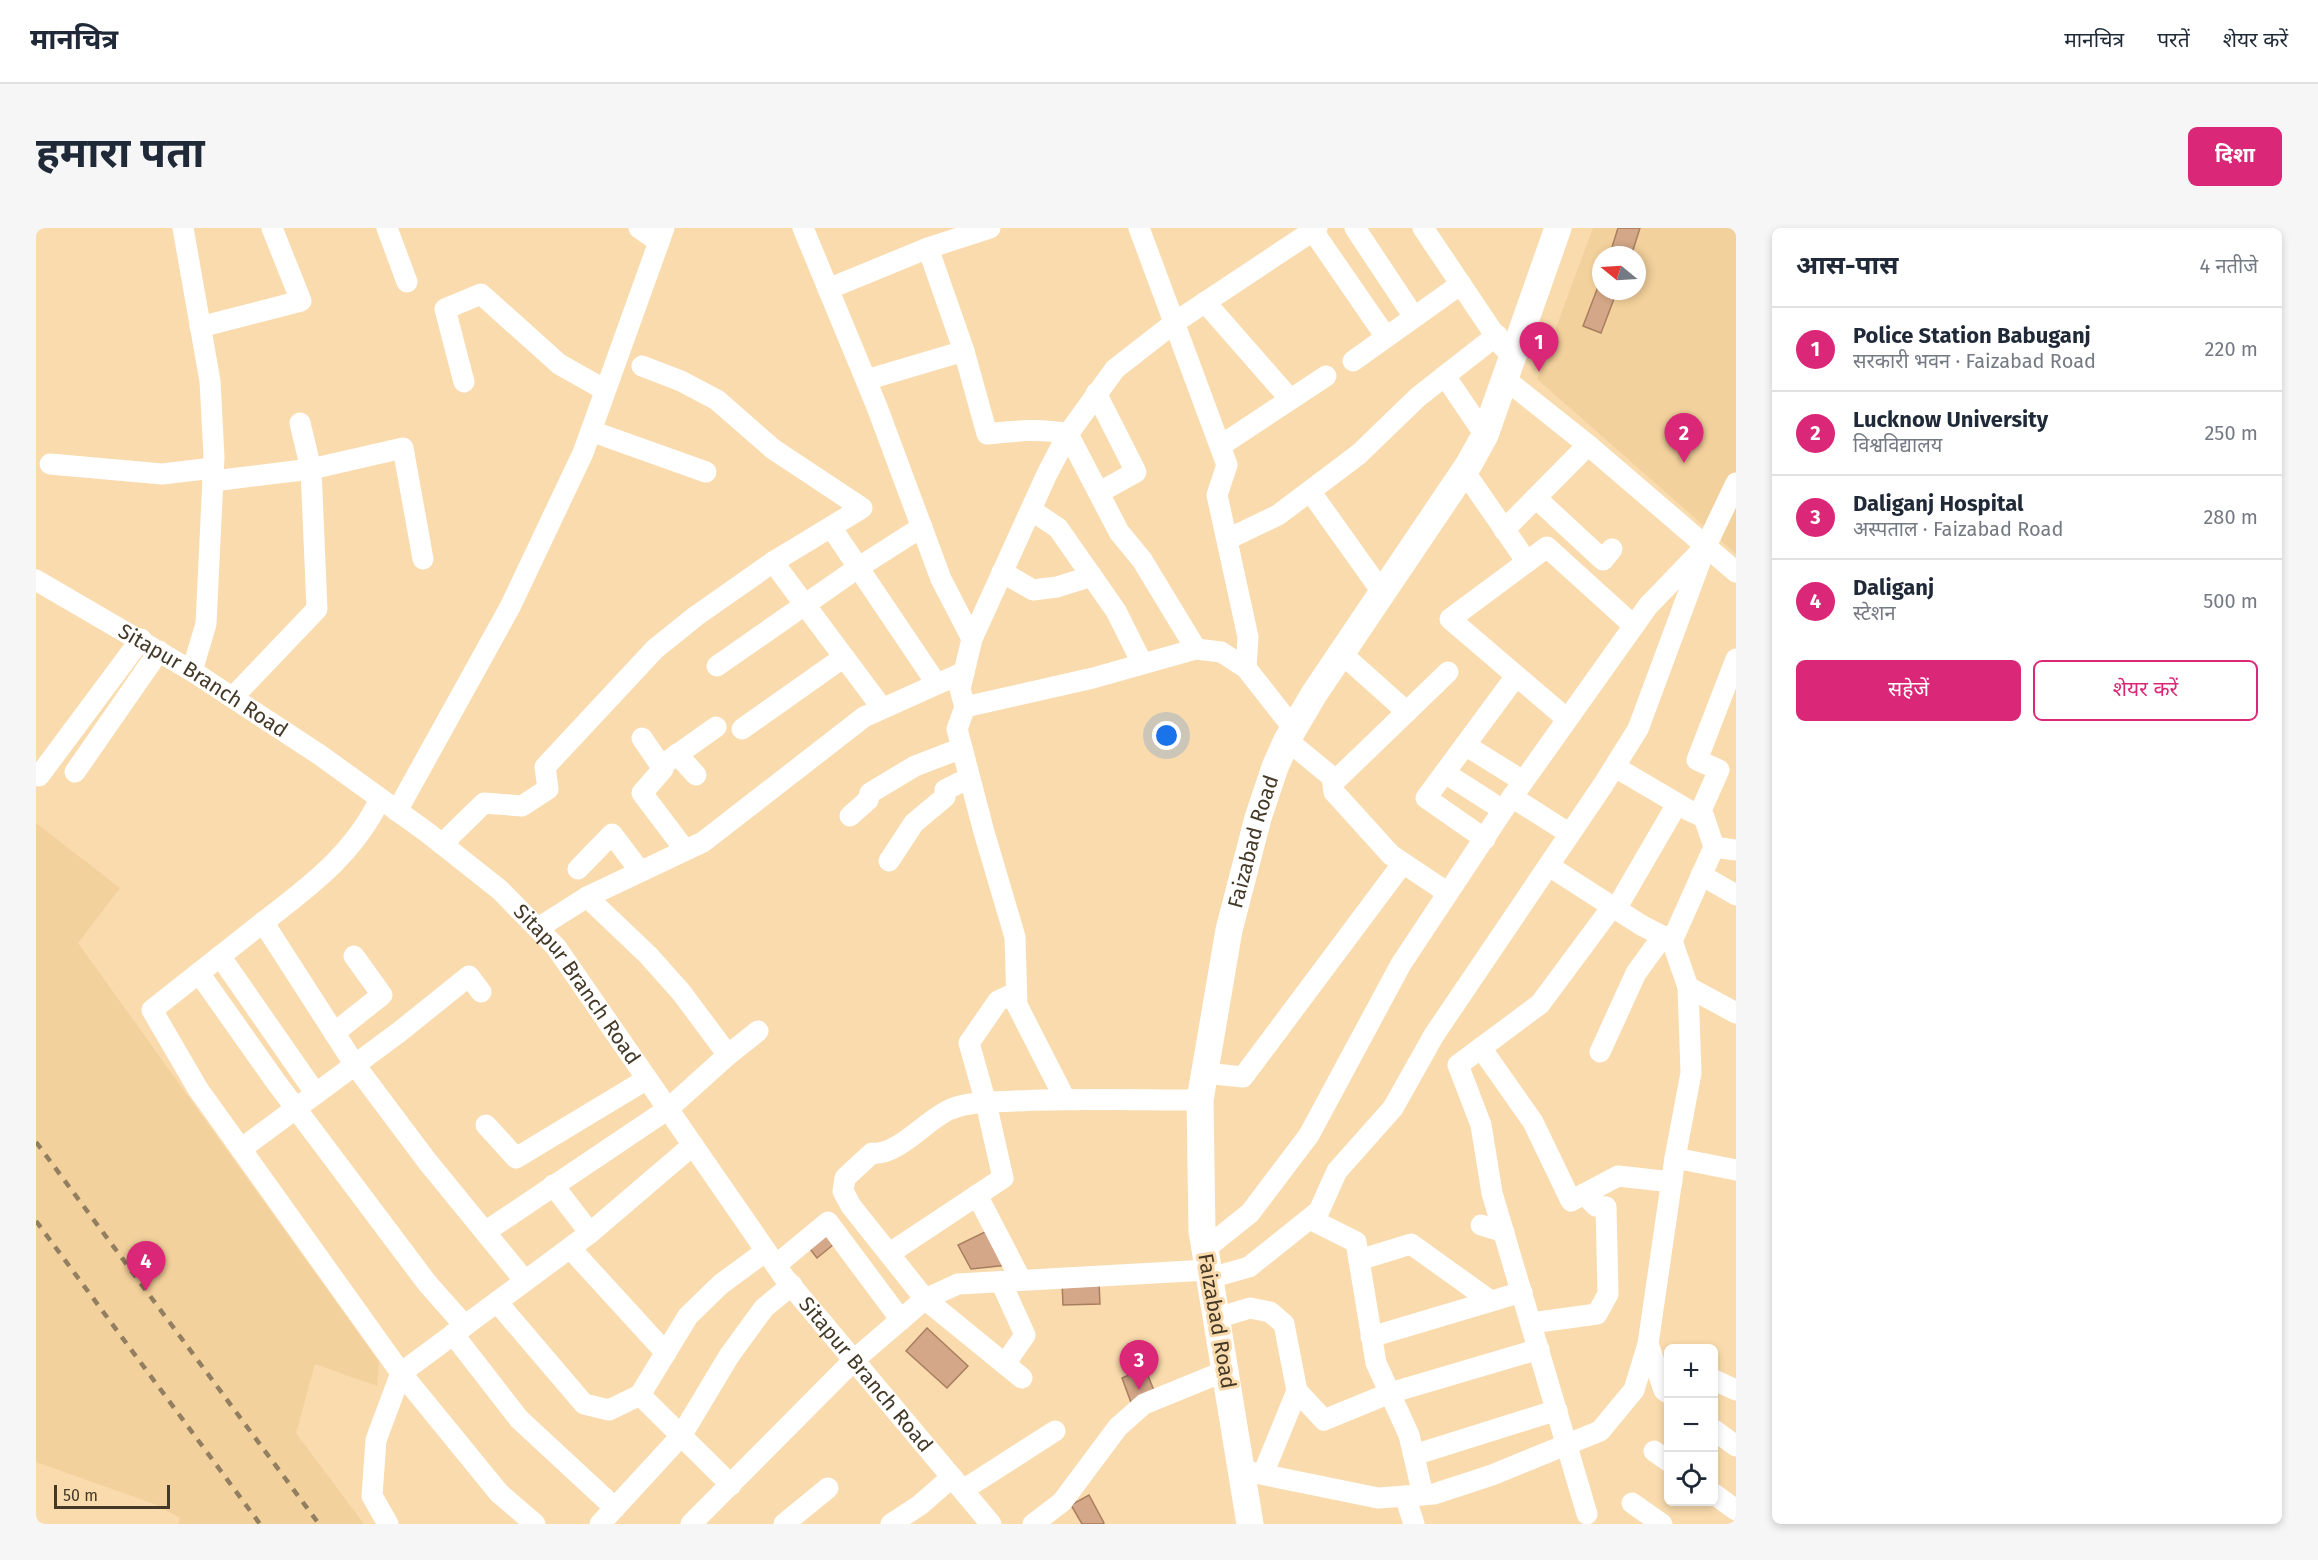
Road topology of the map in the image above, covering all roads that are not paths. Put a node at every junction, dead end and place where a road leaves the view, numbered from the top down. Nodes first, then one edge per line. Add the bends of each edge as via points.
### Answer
1 (183, 228) edge
2 (272, 228) edge
3 (387, 228) edge
4 (639, 228) edge
5 (803, 228) edge
6 (990, 228) edge
7 (1139, 228) edge
8 (1355, 228) edge
9 (1423, 228) edge
10 (1558, 228) edge
11 (1315, 230) edge
12 (662, 235) edge
13 (939, 240) edge
14 (407, 282) dead end
15 (1461, 284) junction
16 (828, 289) junction
17 (1205, 302) junction
18 (1414, 317) junction
19 (1174, 323) junction
20 (200, 327) junction
21 (1497, 335) junction
22 (1386, 337) junction
23 (964, 351) junction
24 (1353, 361) dead end
25 (642, 366) dead end
26 (1508, 371) junction
27 (1326, 376) dead end
28 (1445, 376) junction
29 (866, 380) junction
30 (464, 382) dead end
31 (605, 390) junction
32 (1096, 393) junction
33 (1290, 399) junction
34 (300, 423) dead end
35 (591, 430) junction
36 (1068, 434) junction
37 (1485, 435) junction
38 (1588, 445) junction
39 (1220, 446) junction
40 (50, 464) dead end
41 (311, 469) junction
42 (1464, 471) junction
43 (706, 472) dead end
44 (213, 475) junction
45 (1736, 483) edge
46 (1100, 492) junction
47 (1310, 492) junction
48 (1536, 498) junction
49 (1030, 510) junction
50 (831, 527) junction
51 (922, 527) junction
52 (1504, 530) junction
53 (1228, 539) junction
54 (1706, 546) junction
55 (423, 559) dead end
56 (773, 562) junction
57 (1527, 562) junction
58 (859, 567) junction
59 (1002, 572) junction
60 (1736, 572) edge
61 (1092, 576) junction
62 (36, 580) edge
63 (1585, 582) junction
64 (1382, 592) junction
65 (805, 604) junction
66 (1634, 626) junction
67 (141, 639) junction
68 (972, 639) junction
69 (1196, 649) junction
70 (159, 651) junction
71 (1341, 653) junction
72 (844, 657) junction
73 (1736, 659) edge
74 (1142, 663) junction
75 (717, 666) dead end
76 (1246, 668) junction
77 (192, 671) junction
78 (964, 672) junction
79 (1448, 672) dead end
80 (1516, 676) junction
81 (936, 683) junction
82 (233, 697) junction
83 (882, 708) junction
84 (965, 708) junction
85 (1407, 712) junction
86 (1567, 719) junction
87 (716, 727) dead end
88 (742, 729) dead end
89 (1291, 735) junction
90 (642, 738) dead end
91 (1465, 745) junction
92 (962, 748) junction
93 (669, 760) junction
94 (1615, 767) junction
95 (75, 772) dead end
96 (1445, 773) junction
97 (36, 774) edge
98 (696, 775) dead end
99 (969, 778) junction
100 (1333, 783) junction
101 (1518, 789) junction
102 (380, 799) junction
103 (1492, 802) dead end
104 (1677, 804) junction
105 (397, 811) junction
106 (1699, 815) junction
107 (850, 816) dead end
108 (1570, 834) junction
109 (1485, 839) junction
110 (442, 844) junction
111 (1714, 847) junction
112 (685, 850) junction
113 (1736, 850) edge
114 (889, 861) dead end
115 (1403, 863) junction
116 (1549, 866) junction
117 (578, 869) dead end
118 (640, 871) junction
119 (1701, 875) junction
120 (1448, 893) junction
121 (1736, 895) edge
122 (587, 897) junction
123 (1614, 908) junction
124 (263, 922) junction
125 (538, 928) junction
126 (1667, 939) junction
127 (220, 956) junction
128 (354, 956) dead end
129 (199, 973) junction
130 (1688, 987) junction
131 (481, 992) dead end
132 (1015, 993) junction
133 (1736, 1013) edge
134 (758, 1031) dead end
135 (334, 1033) junction
136 (1481, 1048) junction
137 (1600, 1052) dead end
138 (728, 1055) junction
139 (355, 1065) junction
140 (1205, 1073) junction
141 (647, 1079) junction
142 (316, 1094) junction
143 (1065, 1099) junction
144 (1200, 1100) junction
145 (987, 1102) junction
146 (297, 1108) junction
147 (668, 1109) junction
148 (486, 1125) dead end
149 (693, 1145) junction
150 (241, 1149) junction
151 (1675, 1158) junction
152 (1736, 1170) edge
153 (1672, 1182) junction
154 (553, 1185) junction
155 (1584, 1194) junction
156 (977, 1195) junction
157 (1310, 1219) junction
158 (1481, 1225) dead end
159 (485, 1232) junction
160 (1504, 1232) junction
161 (590, 1233) junction
162 (570, 1248) junction
163 (890, 1253) junction
164 (771, 1258) junction
165 (1359, 1260) junction
166 (1208, 1266) junction
167 (525, 1281) junction
168 (1011, 1281) junction
169 (792, 1285) junction
170 (1521, 1292) junction
171 (925, 1299) junction
172 (497, 1302) junction
173 (1488, 1302) junction
174 (1217, 1318) junction
175 (901, 1320) junction
176 (1531, 1323) junction
177 (459, 1330) junction
178 (1371, 1337) junction
179 (1648, 1344) junction
180 (1539, 1349) junction
181 (666, 1353) junction
182 (854, 1360) junction
183 (1005, 1364) junction
184 (1225, 1371) junction
185 (401, 1373) junction
186 (1022, 1378) dead end
187 (1718, 1382) edge
188 (1664, 1383) edge
189 (1634, 1390) junction
190 (1736, 1390) edge
191 (1297, 1391) junction
192 (1664, 1391) edge
193 (1390, 1394) junction
194 (640, 1395) junction
195 (1557, 1410) junction
196 (1055, 1431) dead end
197 (1718, 1433) edge
198 (681, 1436) junction
199 (1567, 1444) junction
200 (1735, 1445) edge
201 (1414, 1455) junction
202 (1252, 1472) junction
203 (957, 1484) junction
204 (731, 1485) junction
205 (828, 1488) dead end
206 (1414, 1496) junction
207 (1718, 1499) edge
208 (1632, 1503) dead end
209 (615, 1508) junction
210 (1732, 1512) edge
211 (1587, 1514) dead end
212 (924, 1515) edge
213 (384, 1517) edge
214 (535, 1524) edge
215 (600, 1524) edge
216 (692, 1524) edge
217 (784, 1524) edge
218 (891, 1524) edge
219 (991, 1524) edge
220 (1033, 1524) edge
221 (1250, 1524) edge
222 (1413, 1524) edge
223 (1662, 1524) edge

1 - 20 street
2 - 20 street via 301,301
3 - 14 street
4 - 12 street
5 - 16 street
6 - 13 street
7 - 19 street
8 - 18 street
9 - 15 street
10 - 26 main road, Faizabad Road
11 - 17 street
11 - 22 street
12 - 31 street
13 - 16 street
13 - 23 street
15 - 18 street
15 - 21 street
16 - 29 street
17 - 19 street
17 - 33 street
18 - 22 street
19 - 32 street via 1115,369
19 - 39 street
20 - 44 street via 210,381
21 - 26 street
21 - 28 street
22 - 24 street
23 - 29 street
23 - 36 street via 987,434 1031,429
25 - 50 street via 717,400 773,449 862,508
26 - 37 main road, Faizabad Road
26 - 38 street
27 - 33 street
28 - 37 street
28 - 47 street via 1359,454
29 - 51 street
30 - 31 street via 445,309 481,294 559,364
31 - 35 street
32 - 36 street
32 - 46 street via 1136,472
33 - 39 street
34 - 41 street
35 - 43 street
35 - 105 street via 510,608
36 - 46 street
36 - 49 street
37 - 42 main road, Faizabad Road
38 - 48 street
38 - 54 street
39 - 53 street via 1227,465 1217,495
40 - 44 street
41 - 44 street
41 - 55 street via 403,448
41 - 82 street via 316,609
42 - 52 street
42 - 64 main road, Faizabad Road
44 - 77 street via 206,624
45 - 54 street
46 - 69 street via 1119,532 1142,560
47 - 53 street via 1278,515
47 - 64 street
48 - 52 street
48 - 63 street via 1608,554
49 - 59 street
49 - 61 street via 1058,528
50 - 56 street
50 - 58 street
51 - 58 street
51 - 68 street via 941,579
52 - 57 street
53 - 76 street via 1248,638
54 - 60 street
54 - 66 street
54 - 94 street via 1638,729
56 - 65 street
56 - 110 street via 655,650 545,767 548,789 522,806 484,803
57 - 63 street via 1547,547
57 - 80 street via 1450,619
58 - 65 street
58 - 81 street
59 - 61 street via 1033,590
59 - 68 street
61 - 74 street via 1116,611
62 - 67 street, Sitapur Branch Road
63 - 66 street
64 - 71 main road, Faizabad Road
65 - 72 street
65 - 75 street
66 - 86 street
67 - 70 street, Sitapur Branch Road
67 - 97 street via 39,776
68 - 78 street
69 - 74 street
69 - 76 street via 1221,652
70 - 77 street, Sitapur Branch Road
70 - 95 street
71 - 85 street
71 - 89 main road, Faizabad Road
72 - 83 street
72 - 88 street
73 - 106 street via 1697,760 1719,770
74 - 84 street
76 - 89 street
77 - 82 street, Sitapur Branch Road
78 - 81 street
78 - 84 street via 960,689
79 - 85 street
80 - 86 street
80 - 91 street
81 - 83 street
82 - 102 street, Sitapur Branch Road
83 - 112 street via 864,717 703,842
84 - 92 street via 957,729
85 - 100 street
86 - 101 street
87 - 93 street
89 - 100 street via 1332,777
89 - 140 main road, Faizabad Road via 1275,766 1258,818 1229,930
90 - 93 street
91 - 96 street
91 - 101 street
92 - 99 street
92 - 107 street via 906,771 870,793 868,800
93 - 98 street
93 - 112 street via 642,793
94 - 104 street
94 - 108 street
96 - 103 street
96 - 109 street via 1426,798
99 - 114 street via 945,790 945,797 914,823
99 - 132 street via 1015,937
100 - 115 street via 1334,792 1391,855
101 - 108 street
101 - 109 street
102 - 105 street, Sitapur Branch Road
102 - 124 street via 354,844 319,879
104 - 106 street
104 - 123 street
105 - 110 street, Sitapur Branch Road
106 - 111 street via 1704,817
108 - 116 street
109 - 120 street
110 - 125 street, Sitapur Branch Road via 500,890
111 - 113 street
111 - 119 street
112 - 118 street
115 - 120 street
115 - 140 street via 1243,1077
116 - 123 street
116 - 157 street via 1434,1035 1393,1108 1337,1171 1319,1211
117 - 118 street via 612,834
118 - 122 street
119 - 121 street
119 - 126 street
120 - 166 street via 1401,964 1309,1135
122 - 125 street
122 - 138 street via 648,955
123 - 126 street
123 - 136 street via 1540,1004
124 - 127 street
124 - 135 street
125 - 141 street, Sitapur Branch Road via 556,947
126 - 130 street
126 - 137 street via 1635,973
127 - 129 street
127 - 142 street
128 - 135 street via 381,995
129 - 146 street
129 - 150 street via 152,1010 198,1089
130 - 133 street
130 - 151 street via 1691,1073
131 - 139 street via 469,976
132 - 143 street via 1017,1005
132 - 145 street via 998,1001 969,1042
134 - 138 street
135 - 139 street
136 - 155 street via 1533,1122 1571,1201
136 - 160 street via 1458,1065 1481,1125 1492,1193
138 - 147 street
139 - 142 street
139 - 159 street
140 - 144 main road, Faizabad Road
141 - 147 street, Sitapur Branch Road
141 - 148 street via 516,1158
142 - 146 street
143 - 144 street
143 - 145 street
144 - 166 main road, Faizabad Road via 1202,1231
145 - 156 street via 1003,1178
145 - 163 street via 951,1108 899,1144 872,1153 845,1178 843,1191 851,1206
146 - 150 street
146 - 177 street
147 - 149 street, Sitapur Branch Road
147 - 154 street
149 - 161 street
149 - 164 street, Sitapur Branch Road
150 - 185 street
151 - 152 street
151 - 153 street
153 - 155 street via 1617,1176
153 - 179 street
154 - 159 street
154 - 161 street
155 - 176 street via 1596,1206 1606,1207 1608,1294 1597,1314
156 - 163 street
156 - 168 street
157 - 165 street via 1356,1242
157 - 166 street via 1249,1267
158 - 160 street
159 - 167 street
160 - 170 street
161 - 162 street
162 - 167 street
162 - 181 street
163 - 171 street
164 - 169 street, Sitapur Branch Road
164 - 175 street via 828,1222
164 - 181 street via 721,1284 688,1316
165 - 173 street via 1410,1244
165 - 178 street
166 - 168 street
166 - 174 main road, Faizabad Road
167 - 172 street
168 - 171 street via 958,1284
168 - 183 street via 1025,1335
169 - 182 street, Sitapur Branch Road
169 - 198 street via 757,1317
170 - 173 street
170 - 176 street
171 - 175 street
171 - 183 street
172 - 177 street
172 - 194 street via 584,1404 609,1410
173 - 178 street
174 - 184 main road, Faizabad Road
174 - 191 street via 1250,1308 1270,1312 1284,1324
175 - 182 street
176 - 180 street
177 - 185 street
177 - 209 street via 519,1419
178 - 193 street via 1376,1363
179 - 188 street
179 - 189 street
180 - 193 street
180 - 195 street
181 - 194 street
182 - 203 street, Sitapur Branch Road
182 - 204 street
183 - 186 street
184 - 202 main road, Faizabad Road
184 - 220 street via 1144,1404 1118,1427 1062,1502
185 - 213 street via 376,1440 372,1496
185 - 214 street via 499,1493
187 - 190 street
189 - 192 street via 1649,1397
189 - 199 street via 1600,1431
191 - 193 street via 1324,1420
191 - 202 street
193 - 201 street
194 - 198 street
195 - 199 street
195 - 201 street
196 - 203 street
197 - 200 street
198 - 204 street
198 - 209 street
199 - 206 street via 1434,1494
199 - 211 street
201 - 206 street
202 - 206 street via 1378,1498
202 - 221 main road, Faizabad Road
203 - 212 street
203 - 219 street, Sitapur Branch Road
204 - 216 street
205 - 217 street
206 - 222 street
207 - 210 street
208 - 223 street
209 - 215 street
212 - 218 street

